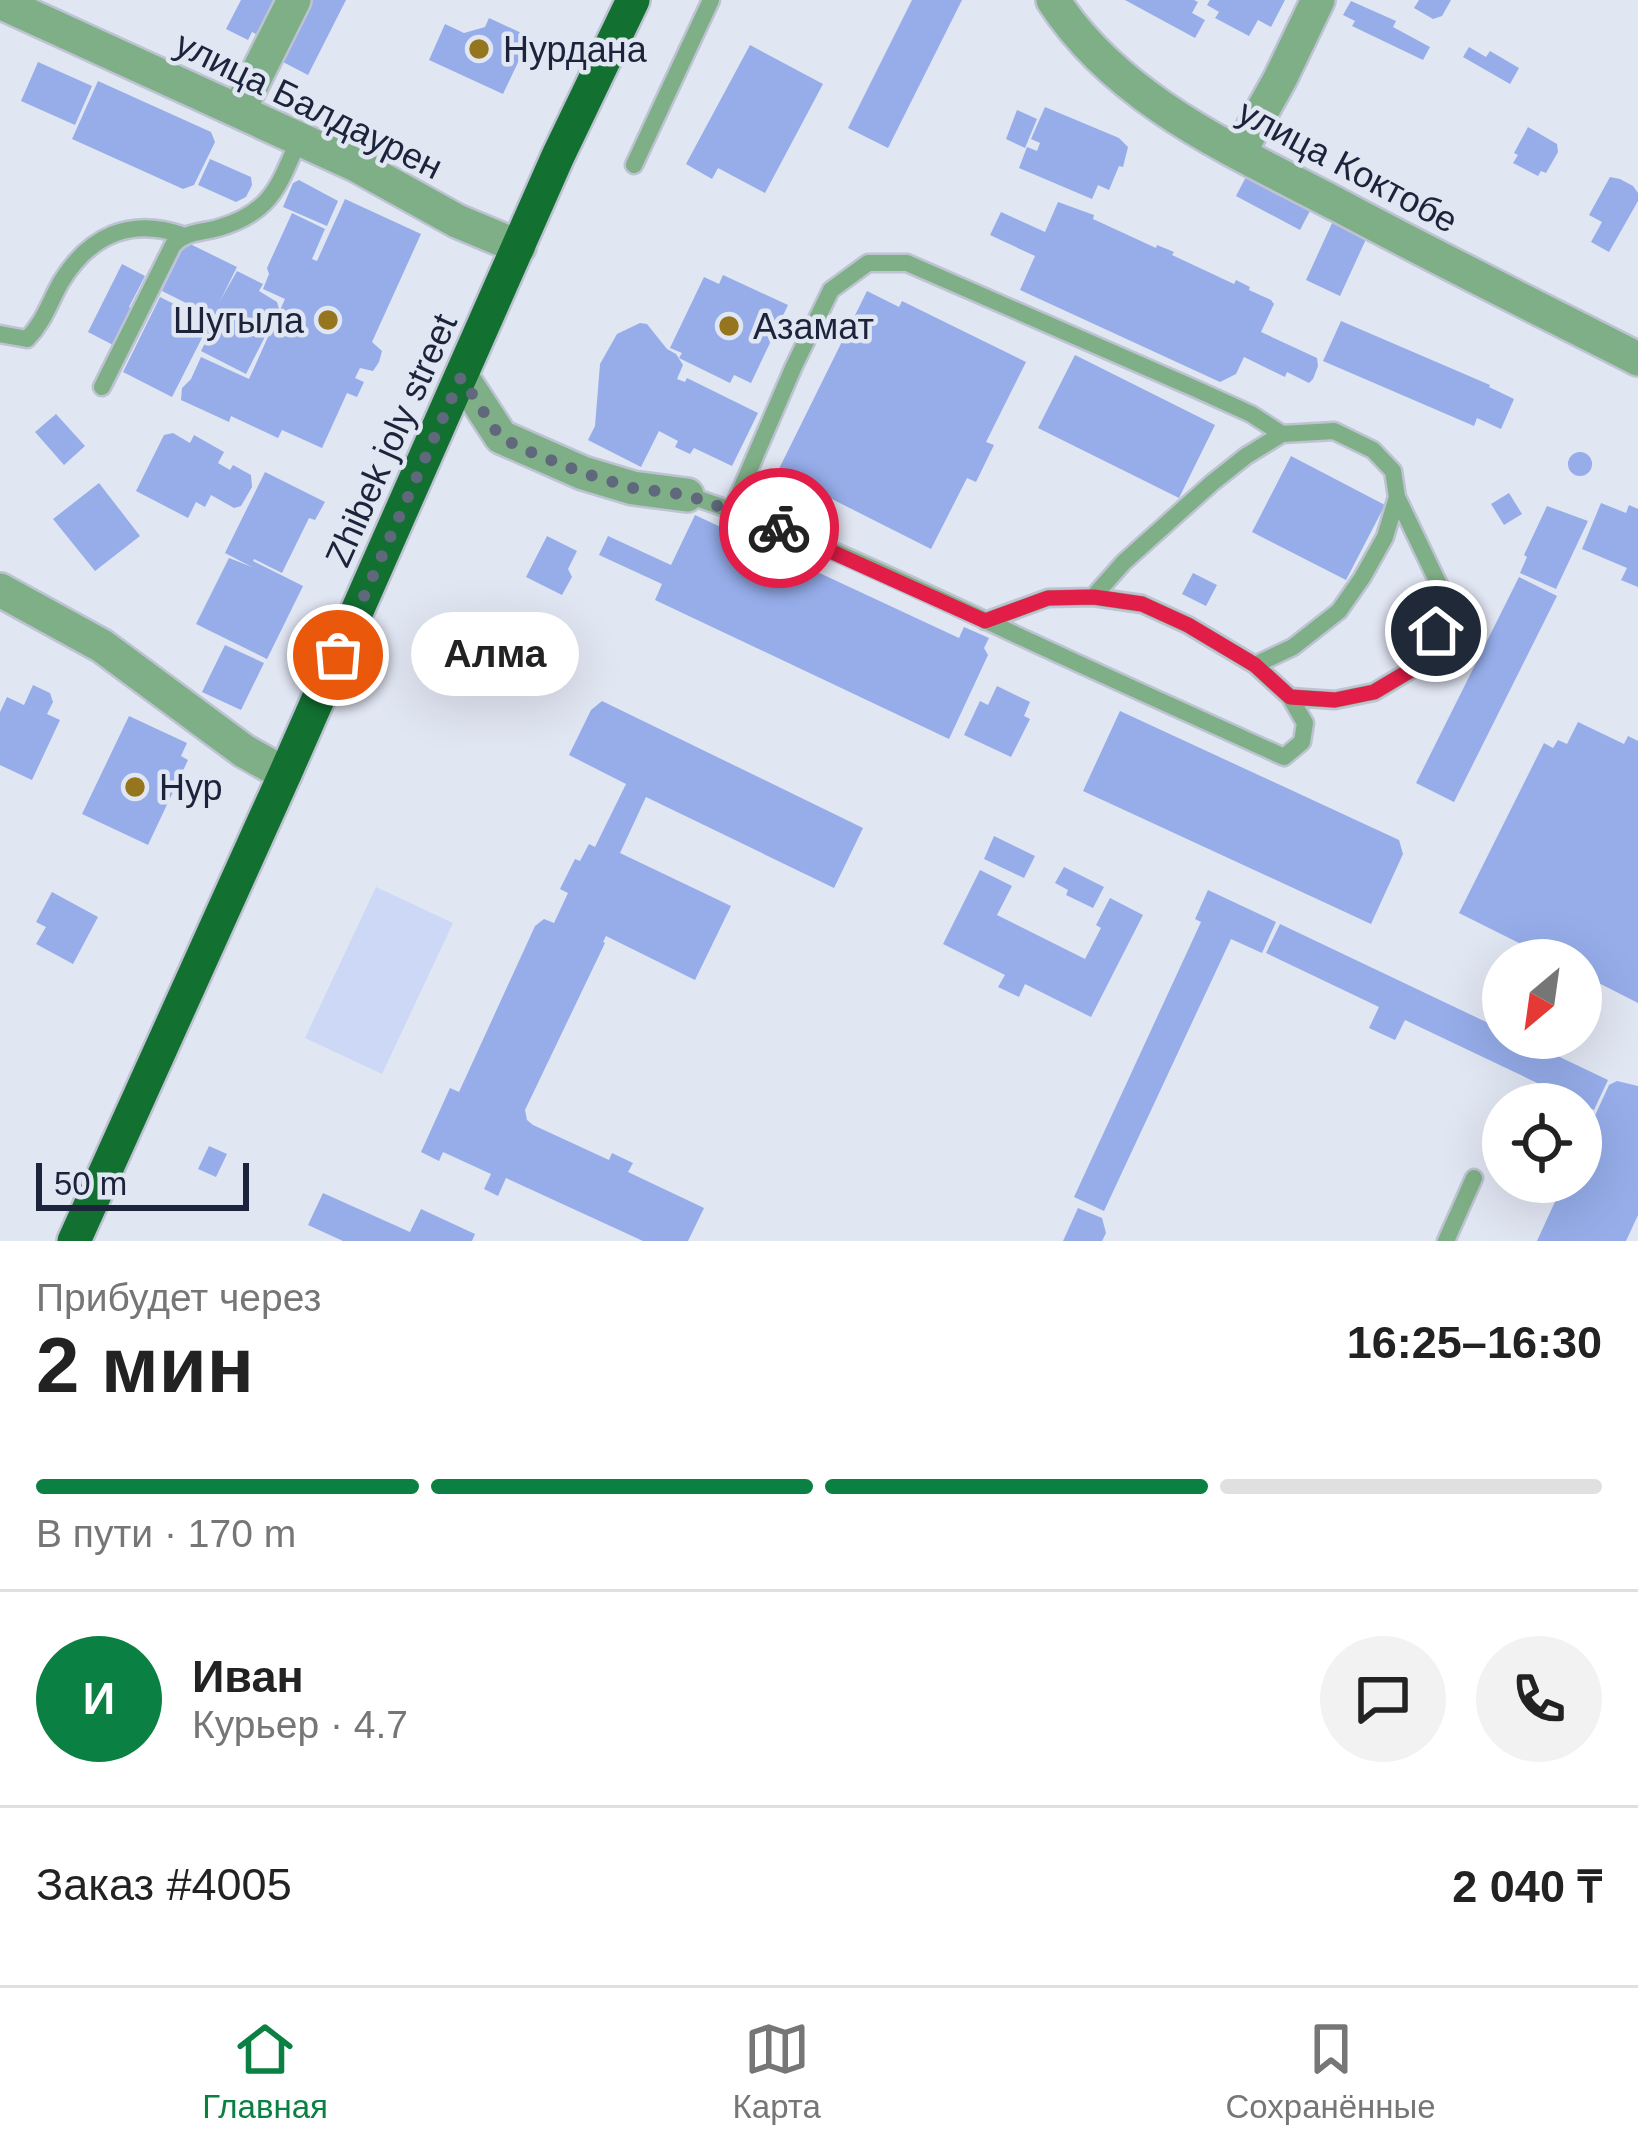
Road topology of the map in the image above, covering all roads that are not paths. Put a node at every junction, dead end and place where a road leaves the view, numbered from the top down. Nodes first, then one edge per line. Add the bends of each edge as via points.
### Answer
1 (294, 0) edge
2 (633, 0) edge
3 (712, 0) edge
4 (1053, 0) edge
5 (1318, 0) edge
6 (10, 3) edge
7 (239, 110) junction
8 (299, 140) junction
9 (1239, 153) junction
10 (634, 165) dead end
11 (182, 235) junction
12 (519, 247) junction
13 (0, 334) edge
14 (1638, 359) edge
15 (461, 377) junction
16 (101, 388) dead end
17 (1282, 434) junction
18 (687, 495) joint
19 (1396, 497) junction
20 (732, 510) junction
21 (0, 590) edge
22 (1094, 597) junction
23 (985, 621) junction
24 (1255, 665) junction
25 (1290, 697) junction
26 (285, 774) junction
27 (1474, 1178) dead end
28 (78, 1240) edge
29 (1446, 1241) edge

1 - 7 street
2 - 12 highway, Zhibek joly street
3 - 10 lane
4 - 9 street, улица Коктобе via 1102,62
5 - 9 street
6 - 7 street, улица Балдаурен
7 - 8 street, улица Балдаурен
8 - 11 lane via 270,200 219,228
8 - 12 street, улица Балдаурен
9 - 14 street, улица Коктобе
11 - 13 lane via 127,228 86,248 27,339
11 - 16 lane
12 - 15 highway, Zhibek joly street
15 - 18 street via 500,437 583,473
15 - 26 highway, Zhibek joly street
17 - 19 lane via 1334,431 1373,450 1393,471
17 - 20 lane via 1196,388 907,263 868,263 831,290
17 - 22 lane via 1212,483
18 - 20 lane
19 - 24 lane via 1385,537 1339,611
19 - 25 lane via 1443,593 1436,631 1411,670 1374,692
20 - 23 lane
21 - 26 street via 102,646
22 - 23 lane via 1048,598
22 - 24 lane via 1142,604
23 - 25 lane via 1284,758 1302,742 1305,723
24 - 25 lane
26 - 28 highway, Zhibek joly street
27 - 29 lane

